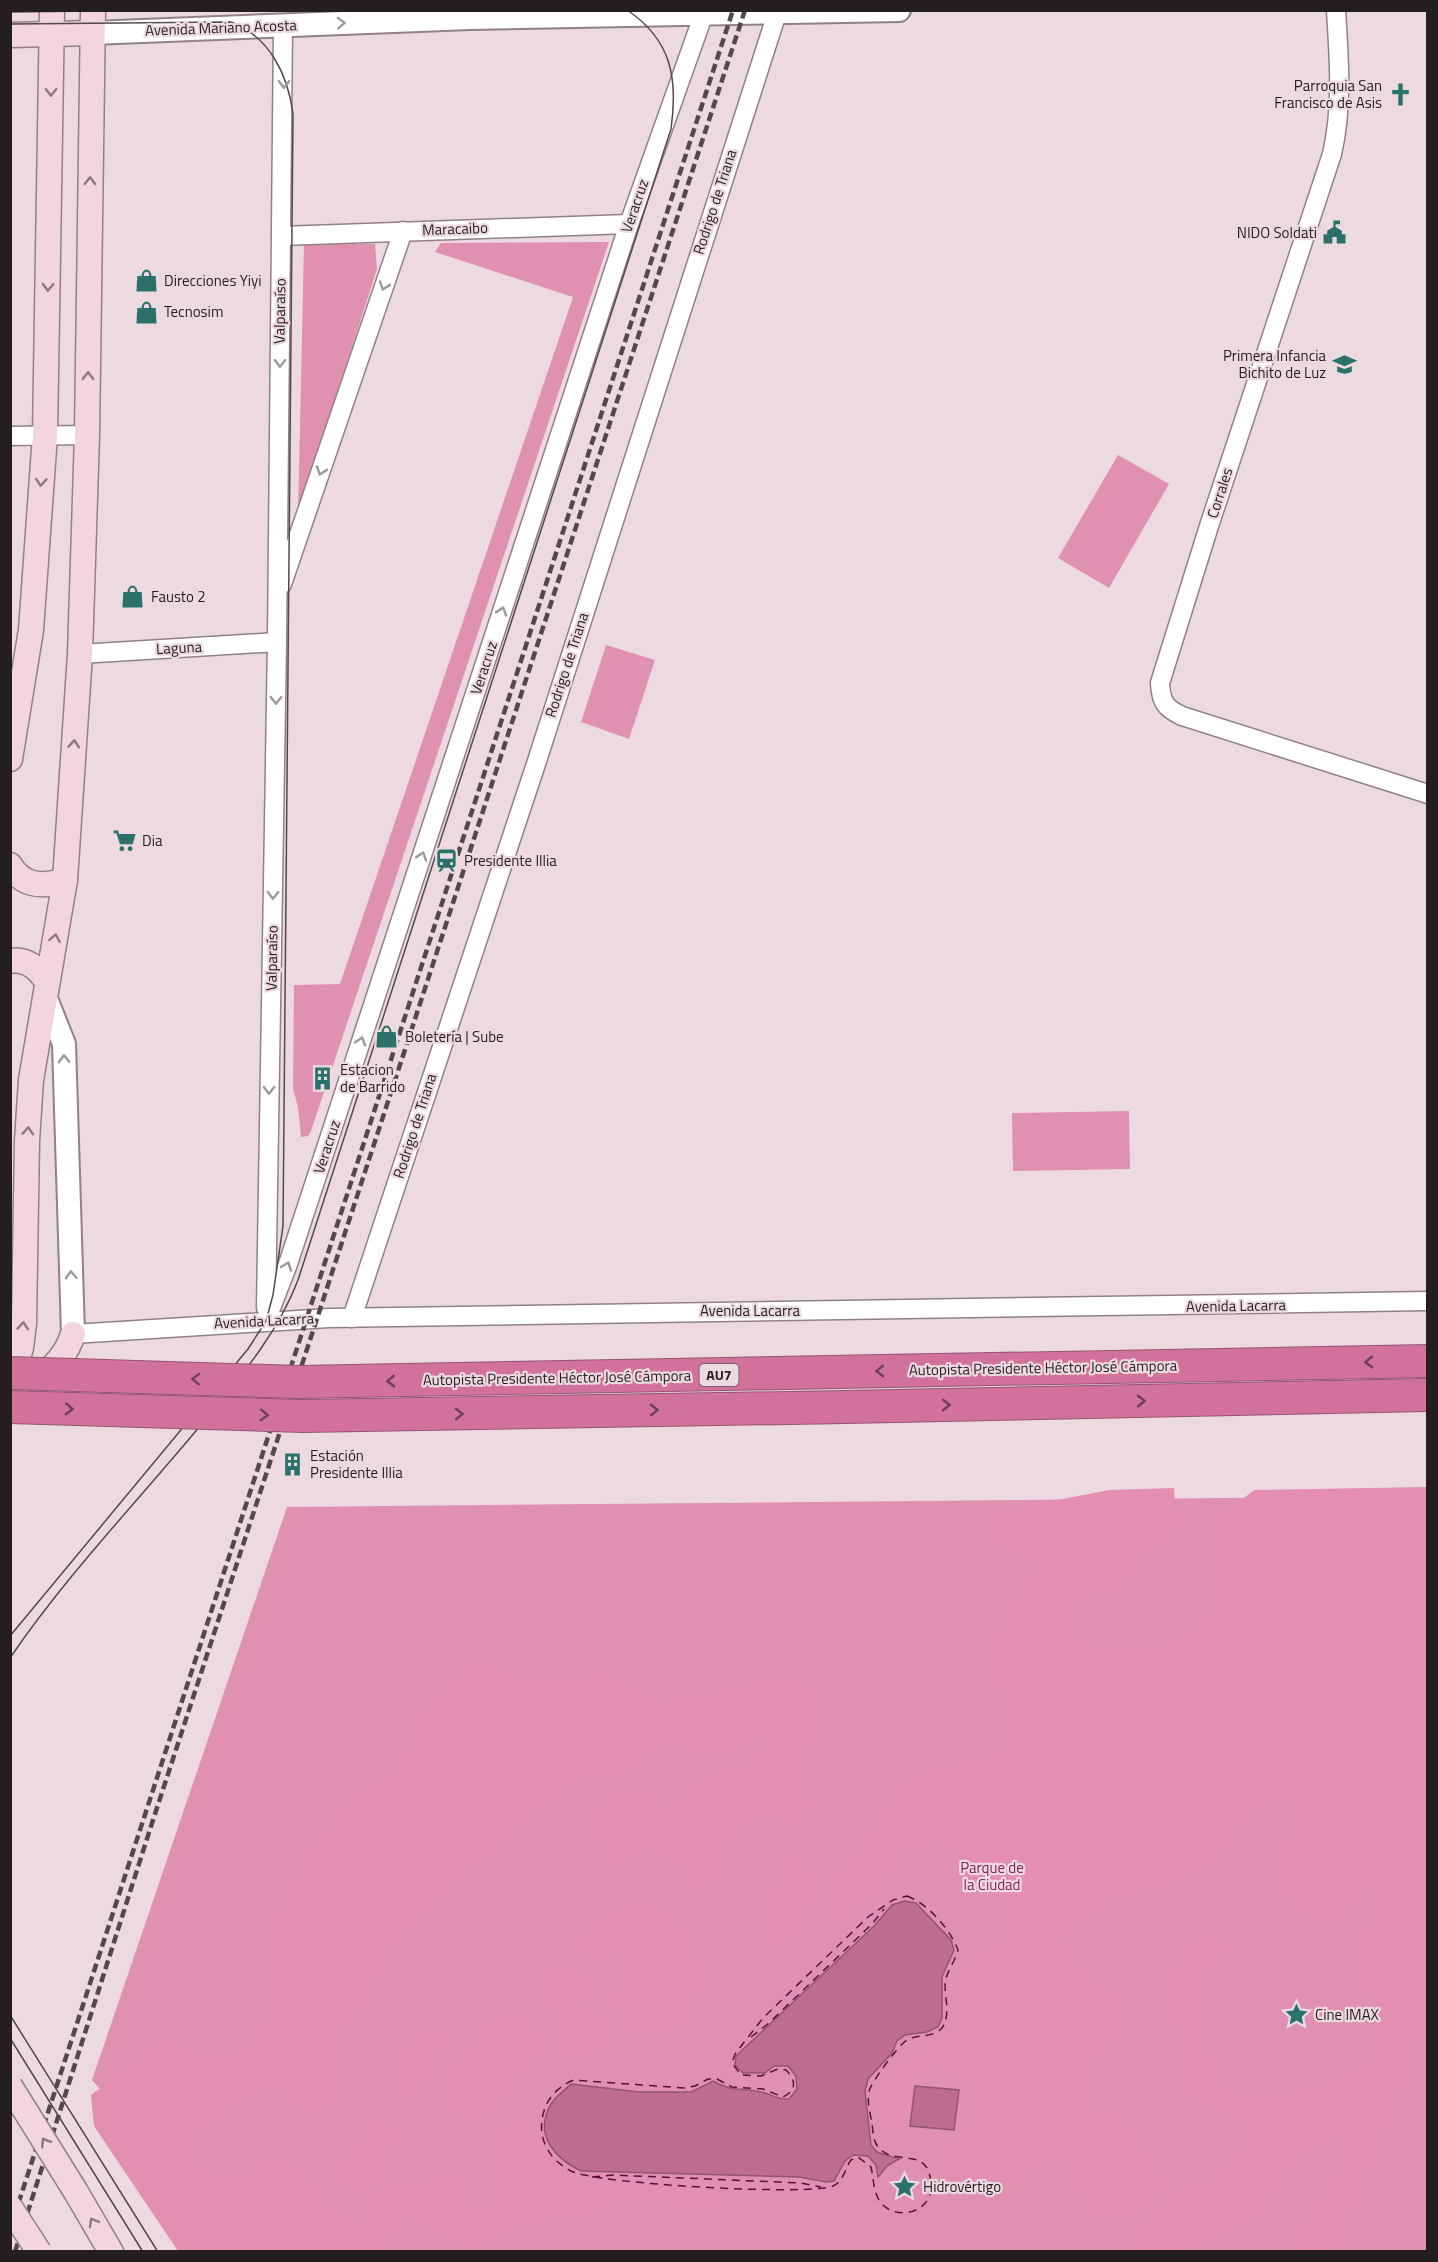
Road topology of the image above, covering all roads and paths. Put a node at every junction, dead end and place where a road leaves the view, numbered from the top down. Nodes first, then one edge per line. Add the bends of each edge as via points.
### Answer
1 (899, 10) edge
2 (1336, 10) edge
3 (871, 11) edge
4 (777, 12) edge
5 (470, 14) edge
6 (702, 16) junction
7 (52, 22) edge
8 (92, 22) edge
9 (283, 26) junction
10 (10, 35) edge
11 (629, 224) junction
12 (403, 231) junction
13 (281, 236) junction
14 (45, 435) junction
15 (87, 435) junction
16 (10, 436) edge
17 (277, 595) junction
18 (277, 642) junction
19 (80, 654) junction
20 (10, 759) edge
21 (1428, 794) edge
22 (10, 865) edge
23 (65, 880) junction
24 (10, 962) edge
25 (46, 989) junction
26 (1428, 1301) edge
27 (352, 1317) junction
28 (266, 1321) junction
29 (73, 1334) junction
30 (1428, 1361) edge
31 (10, 1373) edge
32 (10, 1383) edge
33 (10, 1393) edge
34 (1428, 1395) edge
35 (10, 1407) edge
36 (10, 2086) edge
37 (10, 2207) edge
38 (39, 2252) edge
39 (111, 2252) edge

1 - 3 street, Avenida Mariano Acosta
2 - 21 street, Corrales via 1340,94 1339,125 1332,154 1209,526 1160,683 1160,697 1167,709 1182,716
3 - 4 street, Avenida Mariano Acosta
4 - 6 street, Avenida Mariano Acosta
4 - 27 street, Rodrigo de Triana via 536,764
5 - 6 street, Avenida Mariano Acosta
9 -> 5 street, Avenida Mariano Acosta
6 - 11 street, Veracruz
7 - 8 main road, Avenida Mariano Acosta
7 - 10 main road, Avenida Mariano Acosta
7 -> 14 main road
8 - 9 street, Avenida Mariano Acosta
15 -> 8 main road
9 -> 13 street, Valparaíso
11 - 12 street, Maracaibo
28 -> 11 street, Veracruz
12 - 13 street, Maracaibo
12 -> 17 street, Valparaíso
13 -> 17 street, Valparaíso
14 - 15 street
14 - 16 street
14 -> 20 main road via 32,630
15 - 19 main road
17 - 18 street, Valparaíso
18 - 19 street, Laguna
18 -> 28 street, Valparaíso
23 -> 19 main road
22 - 23 main road via 30,883 48,886
25 -> 23 main road
24 - 25 main road via 29,963 40,971
29 -> 25 street via 63,1044
32 -> 25 main road via 24,1323 31,1080
26 - 27 street, Avenida Lacarra
27 - 28 street, Avenida Lacarra
28 - 29 street, Avenida Lacarra
29 - 33 main road via 60,1359 38,1379
30 -> 31 highway, Autopista Presidente Héctor José Cámpora / AU7, bridge via 298,1382
35 -> 34 highway, bridge via 303,1416
39 -> 36 main road, bridge
37 - 38 main road, bridge

